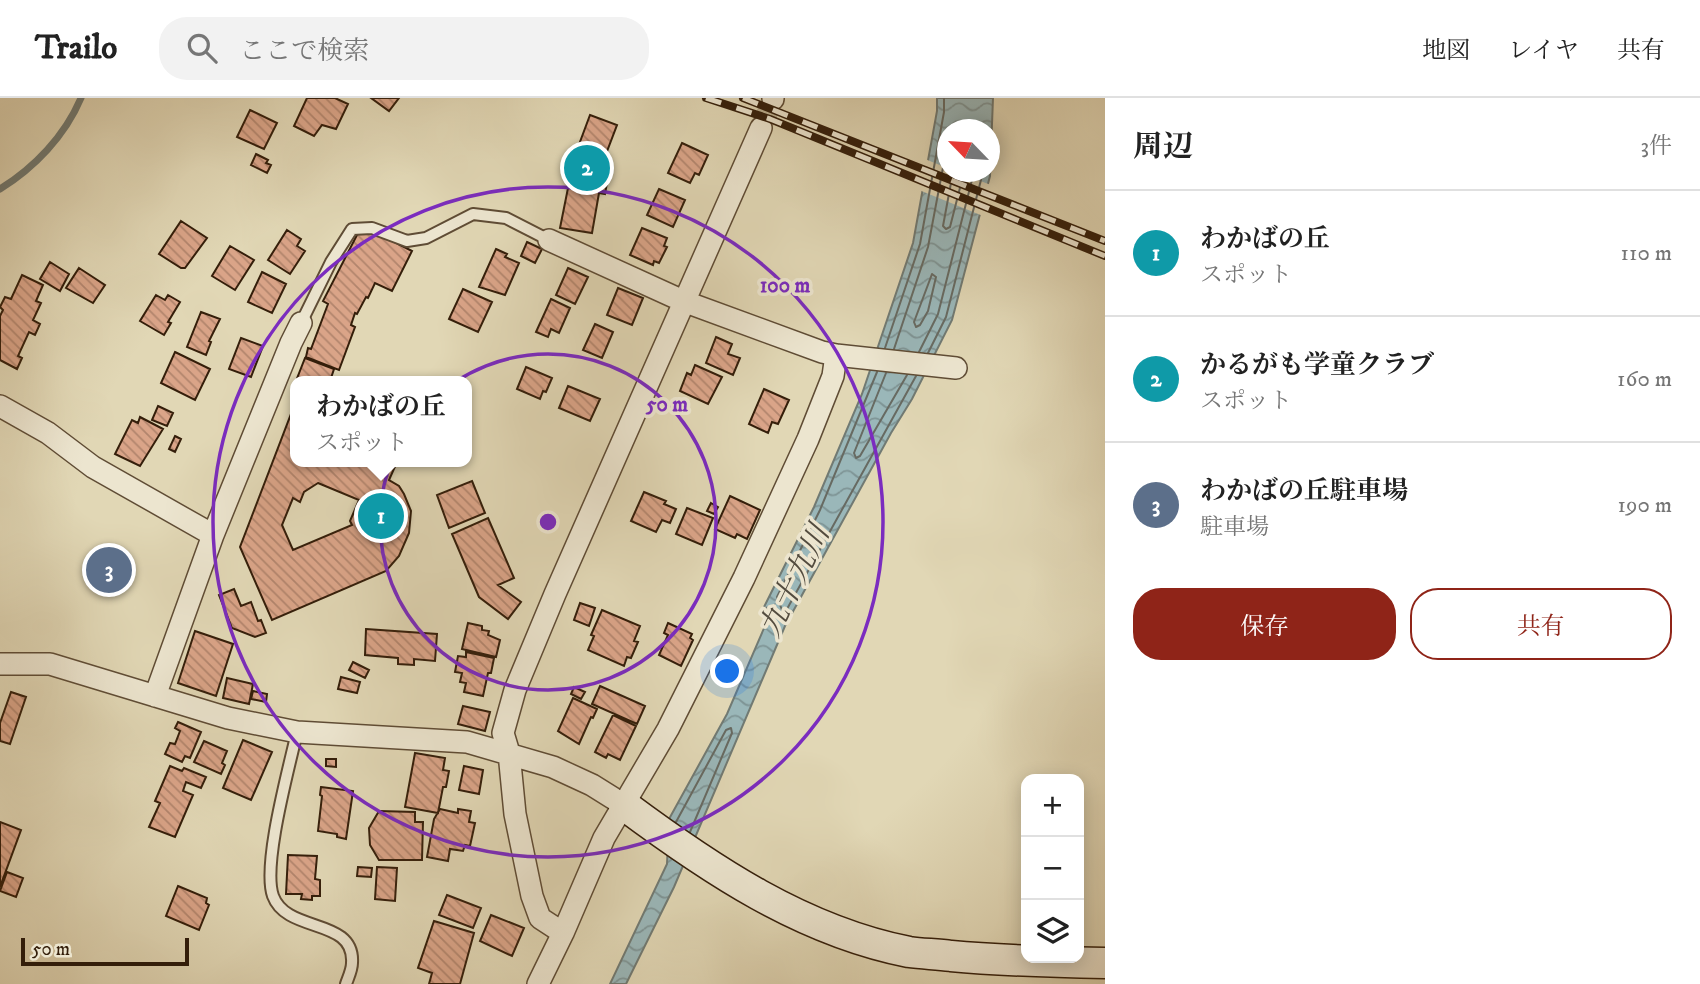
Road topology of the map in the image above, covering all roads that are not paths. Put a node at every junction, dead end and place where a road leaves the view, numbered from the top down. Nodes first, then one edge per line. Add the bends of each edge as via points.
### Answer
1 (761, 128) tunnel mouth
2 (549, 240) joint
3 (683, 301) junction
4 (301, 323) joint
5 (841, 356) junction
6 (951, 367) dead end
7 (0, 406) edge
8 (213, 535) junction
9 (0, 648) edge
10 (9, 664) edge
11 (155, 696) junction
12 (297, 733) junction
13 (509, 753) junction
14 (627, 807) junction
15 (563, 933) junction
16 (1105, 963) edge
17 (346, 984) edge
18 (538, 984) edge

1 - 3 street
2 - 3 street
2 - 4 lane via 506,218 473,214 416,240 372,228 352,229
3 - 5 street
3 - 13 street via 515,690 503,733
4 - 8 street
5 - 6 street
5 - 14 street via 744,578
7 - 8 street via 48,433 93,467
8 - 11 street
9 - 10 street
10 - 11 street via 50,664
11 - 12 street
12 - 13 street via 467,742
12 - 17 lane via 272,853 272,894 281,910 335,932 346,942 352,962
13 - 14 street via 553,767
13 - 15 street via 515,814 532,896 540,918
14 - 15 street via 604,838
14 - 16 street via 768,901 811,922 909,952
15 - 18 street

